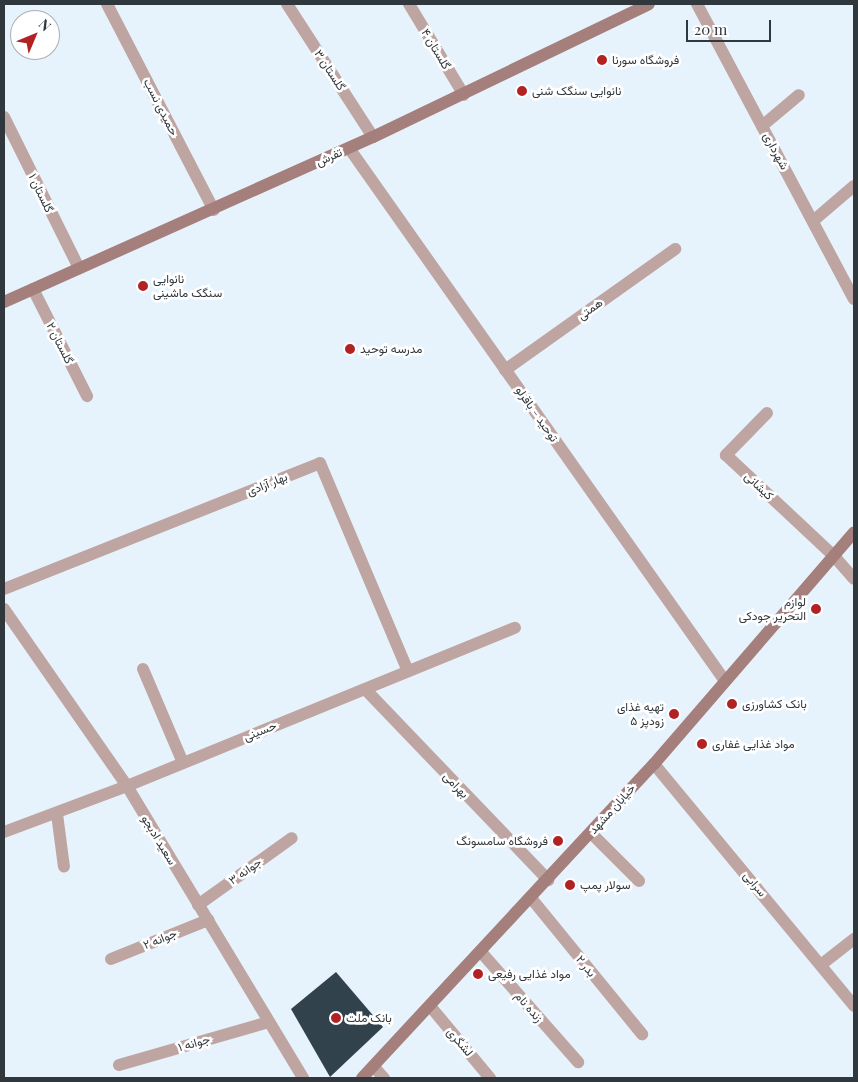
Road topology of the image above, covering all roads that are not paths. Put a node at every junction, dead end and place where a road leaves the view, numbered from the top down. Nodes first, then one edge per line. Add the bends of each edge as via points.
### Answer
1 (107, 4) edge
2 (287, 4) edge
3 (408, 4) edge
4 (649, 4) edge
5 (697, 4) edge
6 (464, 95) junction
7 (799, 95) dead end
8 (4, 118) edge
9 (762, 126) junction
10 (373, 137) junction
11 (349, 148) junction
12 (854, 186) edge
13 (214, 210) junction
14 (813, 221) junction
15 (675, 249) dead end
16 (79, 268) junction
17 (33, 289) junction
18 (854, 299) edge
19 (4, 302) edge
20 (505, 370) junction
21 (88, 396) dead end
22 (767, 413) dead end
23 (854, 532) edge
24 (834, 556) junction
25 (854, 578) edge
26 (4, 589) edge
27 (4, 608) edge
28 (515, 628) dead end
29 (142, 669) dead end
30 (408, 671) junction
31 (725, 681) junction
32 (365, 689) junction
33 (183, 763) junction
34 (654, 764) junction
35 (127, 786) junction
36 (57, 814) junction
37 (4, 832) edge
38 (591, 833) junction
39 (292, 838) dead end
40 (64, 867) dead end
41 (548, 880) junction
42 (639, 881) dead end
43 (531, 898) junction
44 (198, 905) junction
45 (208, 920) junction
46 (854, 939) edge
47 (481, 952) junction
48 (111, 959) dead end
49 (822, 964) junction
50 (430, 1006) junction
51 (854, 1006) edge
52 (269, 1022) junction
53 (642, 1034) dead end
54 (578, 1062) dead end
55 (119, 1065) dead end
56 (374, 1067) junction
57 (304, 1078) edge
58 (362, 1078) edge
59 (384, 1078) edge
60 (490, 1078) edge

1 - 13 street, حمیدی نسب
2 - 10 street, گلستان ۳
3 - 6 street, گلستان ۴
4 - 6 street, تفرش
5 - 9 street, شهرداری
6 - 10 street, تفرش
7 - 9 street
8 - 16 street, گلستان ۱
9 - 14 street, شهرداری
10 - 11 street, تفرش
11 - 13 street, تفرش
11 - 20 street, توحید - باقرلو
12 - 14 street
13 - 16 street, تفرش
14 - 18 street, شهرداری
15 - 20 street, همتی
16 - 17 street, تفرش
17 - 19 street, تفرش
17 - 21 street, گلستان ۲
20 - 31 street, توحید - باقرلو
22 - 24 street, کیشانی via 726,455
23 - 24 street, خیابان مشهد
24 - 25 street
24 - 31 street, خیابان مشهد
26 - 30 street, بهار آزادی via 320,463
27 - 35 street, سعید ادبجو
28 - 30 street, حسینی
29 - 33 street
30 - 32 street, حسینی
31 - 34 street, خیابان مشهد
32 - 33 street, حسینی
32 - 41 street, بهرامی
33 - 35 street, حسینی
34 - 38 street, خیابان مشهد
34 - 49 street, سرابی
35 - 36 street, حسینی
35 - 44 street, سعید ادبجو
36 - 37 street, حسینی
36 - 40 street
38 - 41 street, خیابان مشهد
38 - 42 street
39 - 44 street, جوانه ۳
41 - 43 street, خیابان مشهد
43 - 47 street, خیابان مشهد
43 - 53 street, بدر ۲
44 - 45 street, سعید ادبجو
45 - 48 street, جوانه ۲
45 - 52 street, سعید ادبجو
46 - 49 street
47 - 50 street, خیابان مشهد
47 - 54 street, زنده نام
49 - 51 street, سرابی
50 - 56 street, خیابان مشهد
50 - 60 street, لشگری
52 - 55 street, جوانه ۱
52 - 57 street, سعید ادبجو
56 - 58 street, خیابان مشهد
56 - 59 street

